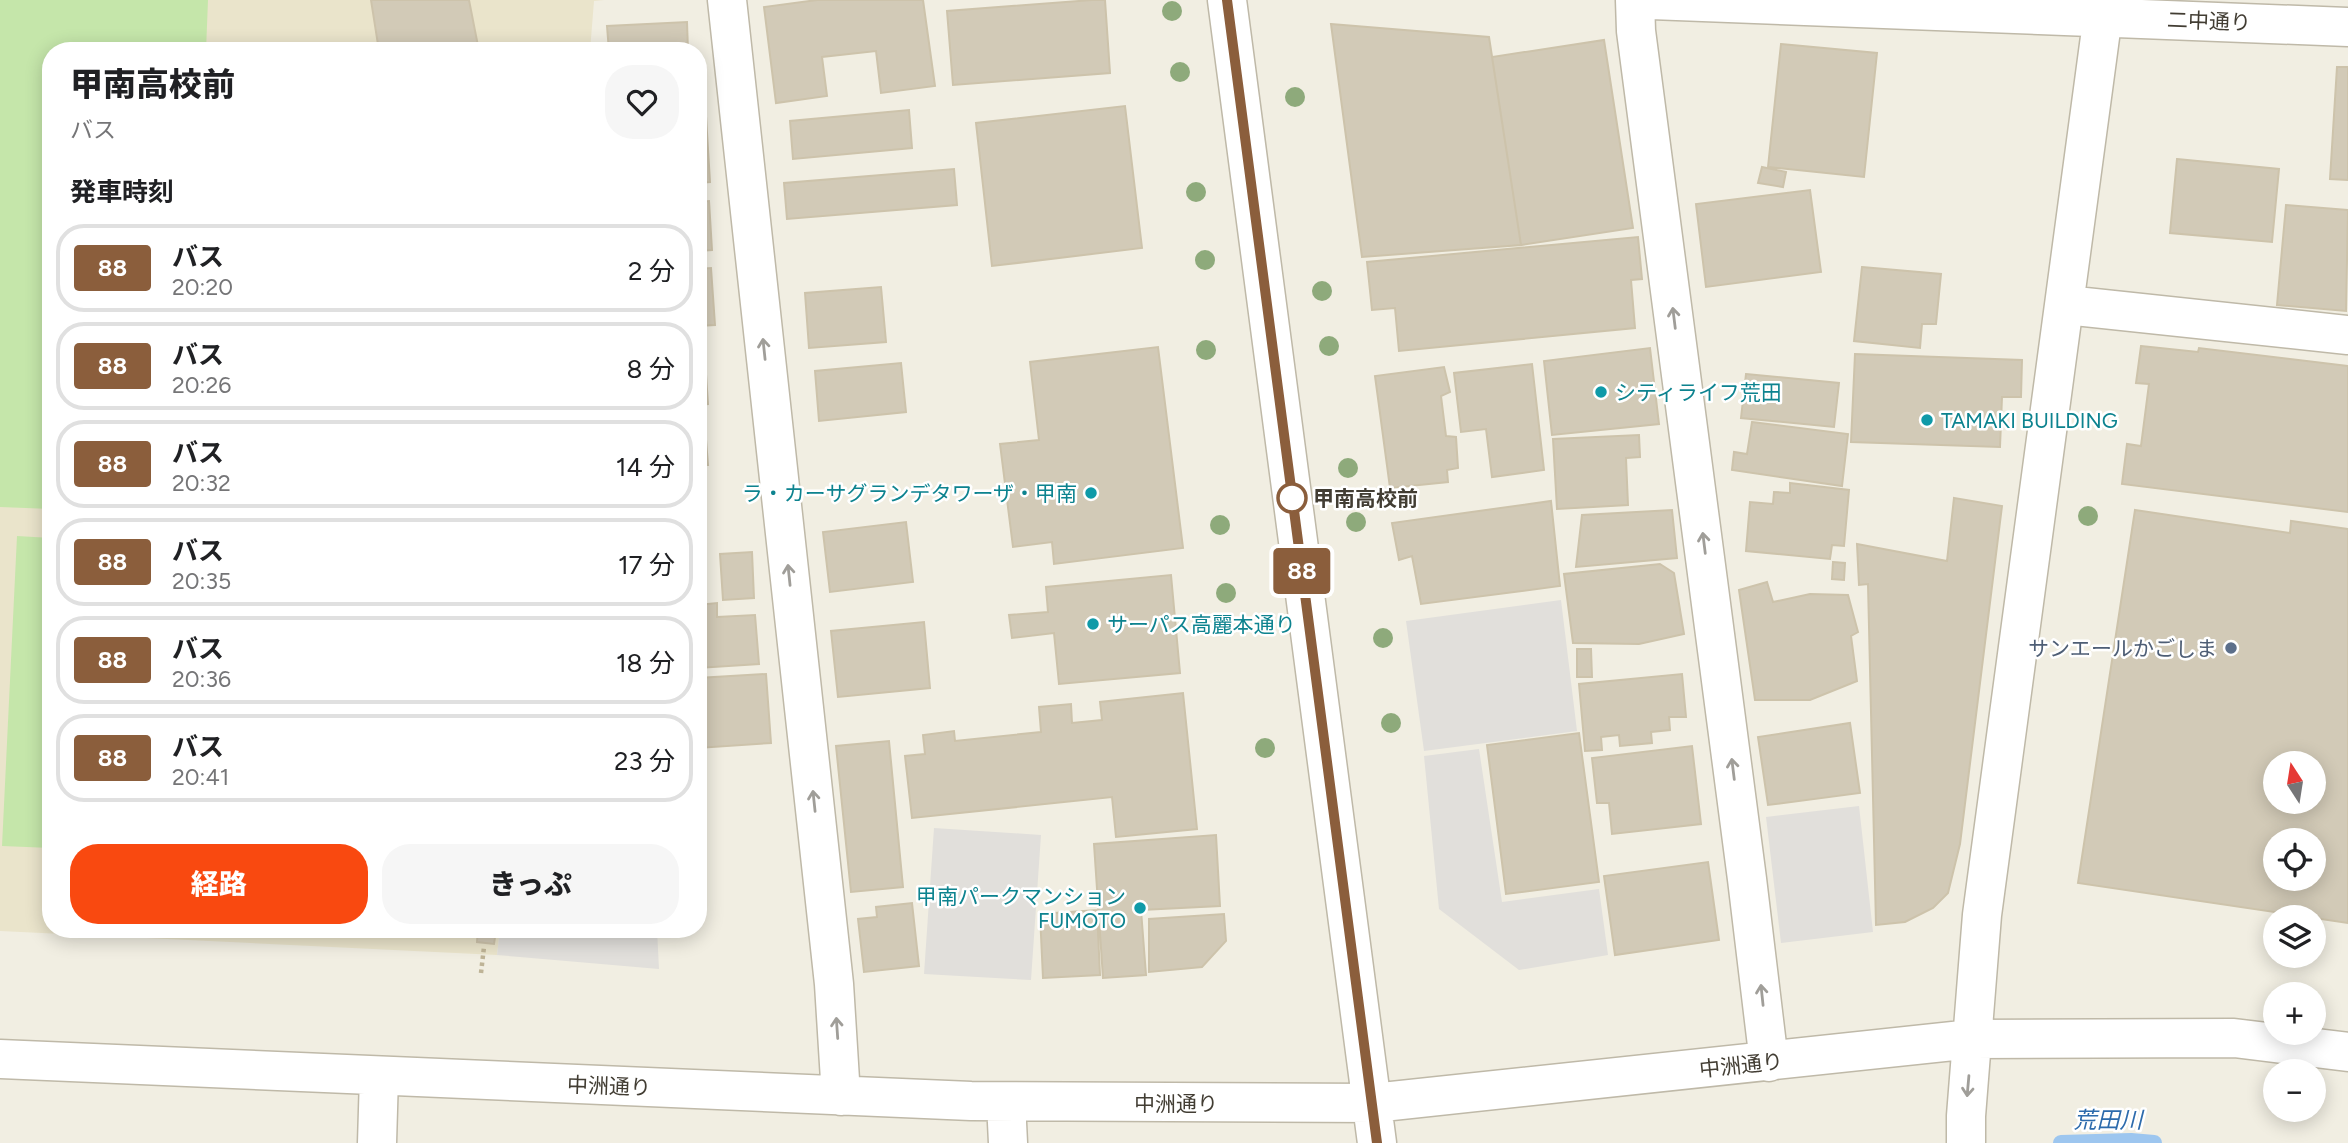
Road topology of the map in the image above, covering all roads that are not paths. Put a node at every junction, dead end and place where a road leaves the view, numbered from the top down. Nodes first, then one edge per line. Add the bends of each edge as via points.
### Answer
1 (727, 0) edge
2 (1227, 0) edge
3 (1635, 0) edge
4 (1651, 0) edge
5 (2104, 8) edge
6 (2348, 27) edge
7 (2066, 305) junction
8 (2348, 335) edge
9 (1972, 1039) junction
10 (2348, 1052) edge
11 (0, 1059) edge
12 (1769, 1062) junction
13 (379, 1076) junction
14 (841, 1096) junction
15 (1006, 1102) junction
16 (1373, 1103) junction
17 (1966, 1138) edge
18 (377, 1143) edge
19 (1008, 1143) edge
20 (1377, 1143) edge

14 -> 1 street via 834,984
2 - 16 street
12 -> 3 street
4 - 5 street, 二中通り
5 - 6 street, 二中通り
5 - 7 street
7 - 8 street
7 - 9 street via 1982,915
9 - 10 street, 中洲通り via 2234,1038
9 - 12 street, 中洲通り
9 -> 17 street
11 - 13 street, 中洲通り
12 - 16 street, 中洲通り
13 - 14 street, 中洲通り
13 - 18 street
14 - 15 street, 中洲通り
15 - 16 street, 中洲通り
15 - 19 street
16 - 20 street

